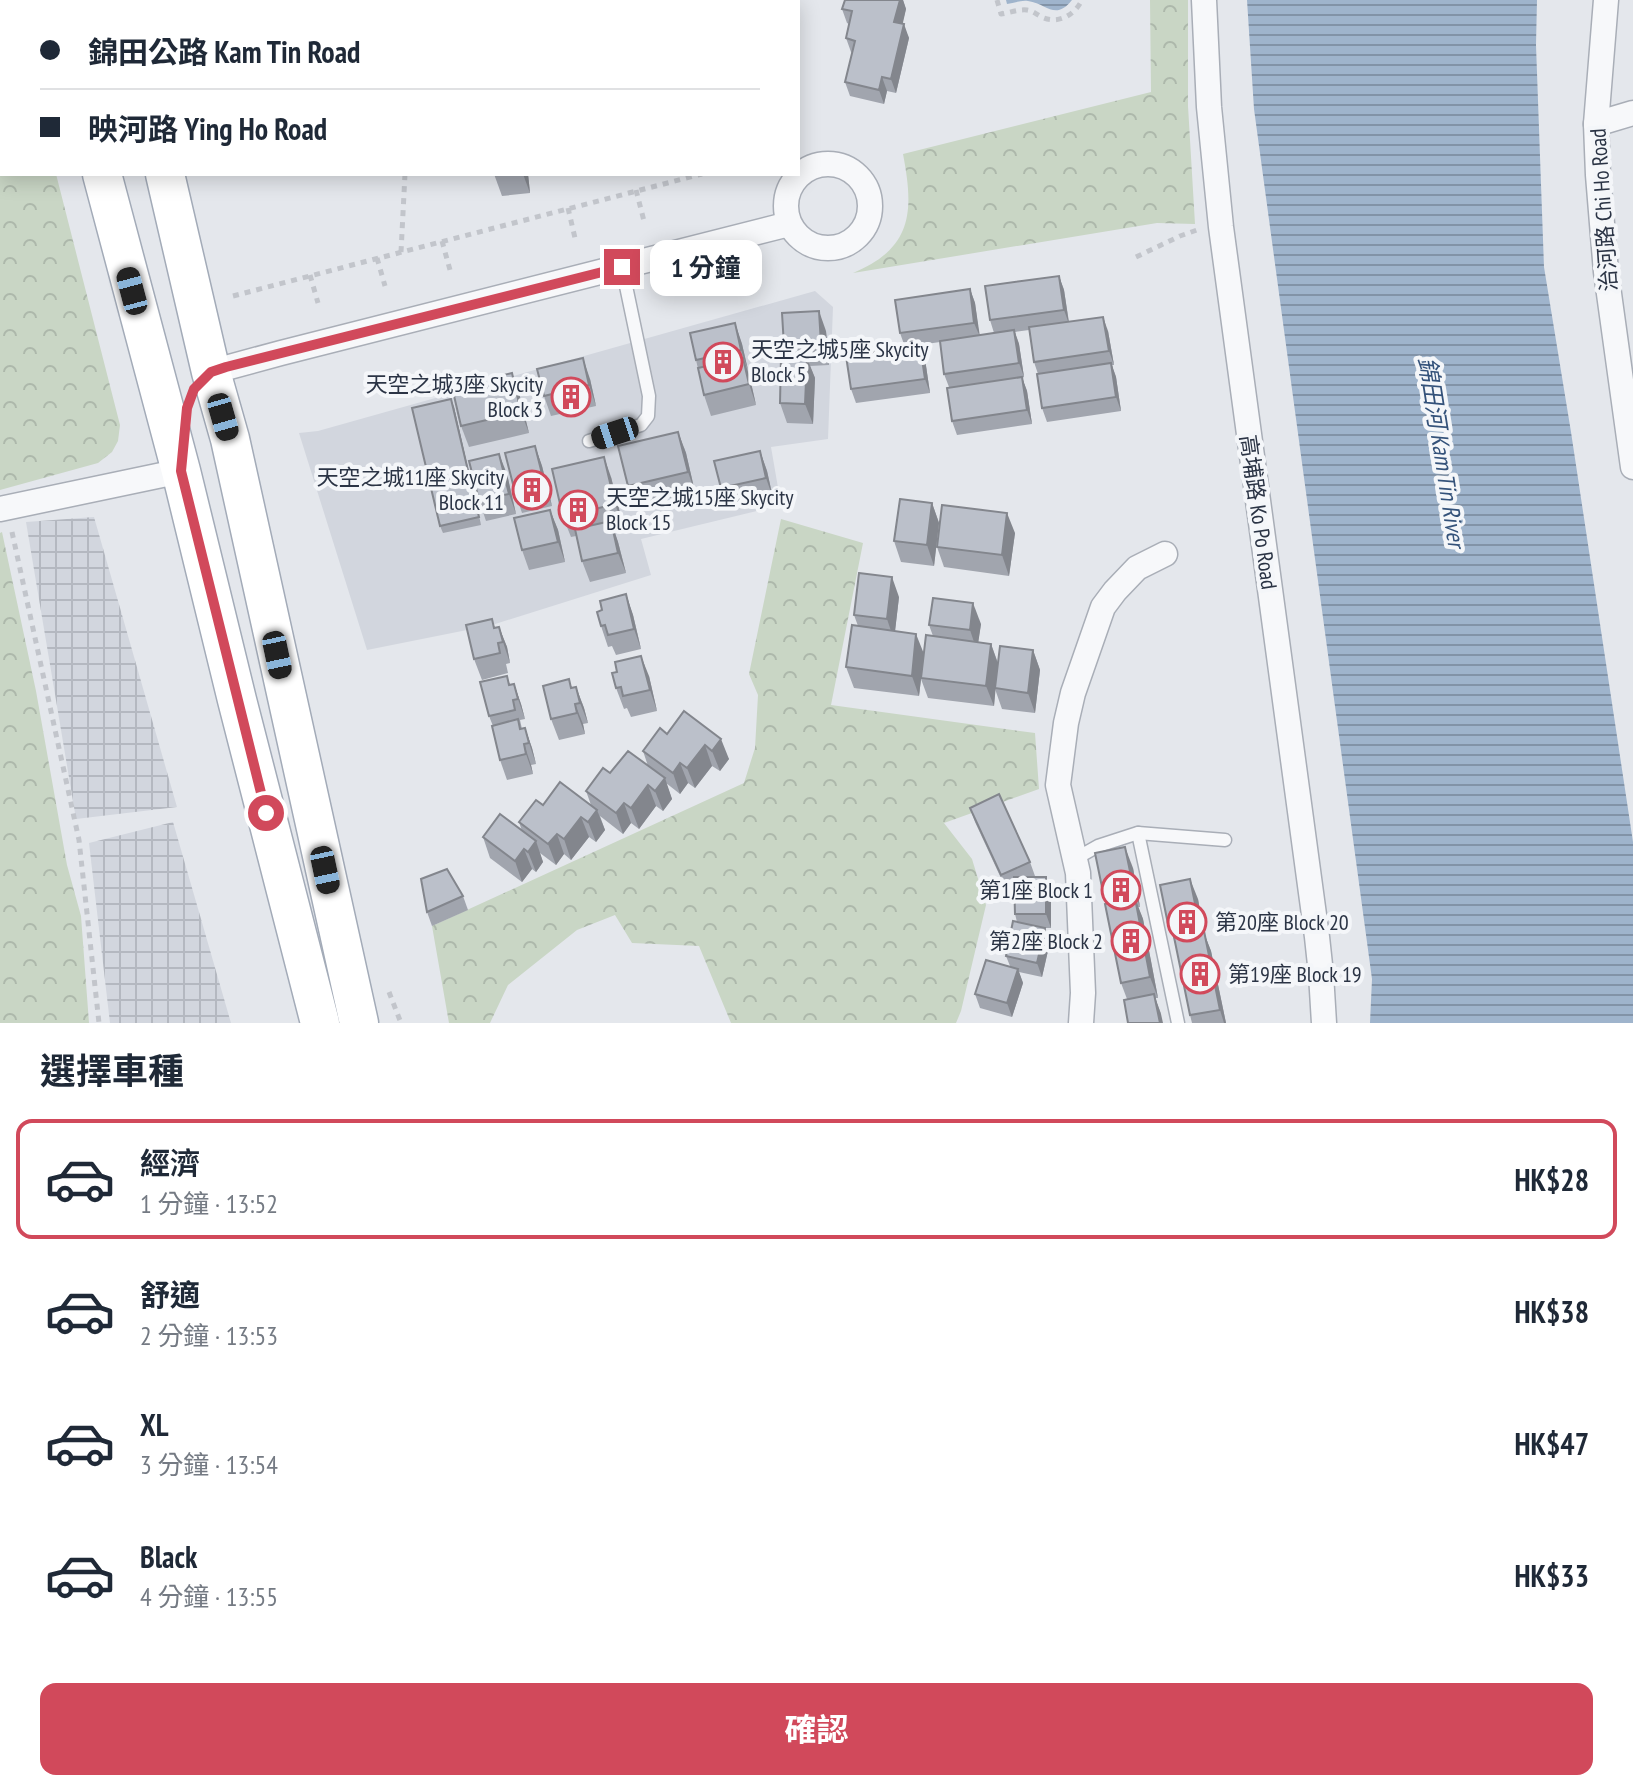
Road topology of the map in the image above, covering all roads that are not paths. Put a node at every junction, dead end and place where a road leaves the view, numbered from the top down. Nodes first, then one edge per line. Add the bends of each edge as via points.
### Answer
1 (1204, 0) edge
2 (1606, 0) edge
3 (1633, 113) edge
4 (1596, 124) junction
5 (103, 176) edge
6 (165, 176) edge
7 (789, 224) dead end
8 (622, 267) junction
9 (211, 372) junction
10 (589, 441) dead end
11 (1633, 467) edge
12 (181, 471) junction
13 (4, 508) edge
14 (1165, 554) dead end
15 (1138, 833) junction
16 (1225, 840) dead end
17 (1075, 859) junction
18 (391, 1020) edge
19 (320, 1023) edge
20 (1081, 1023) edge
21 (1178, 1023) edge
22 (1324, 1023) edge

1 - 22 street, 高埔路 Ko Po Road via 1221,227 1315,921
2 - 4 street, 治河路 Chi Ho Road
3 - 4 street
4 - 11 street, 治河路 Chi Ho Road via 1606,272
5 - 12 main road
6 - 9 main road
7 - 8 street
8 - 9 street
8 - 10 lane via 649,396 648,416 641,425
9 - 12 main road via 194,389 187,408
9 - 18 main road
12 - 13 street
12 - 19 main road
14 - 17 street via 1137,568 1103,607 1073,693 1058,785
15 - 16 lane
15 - 17 lane
15 - 21 lane
17 - 20 street

